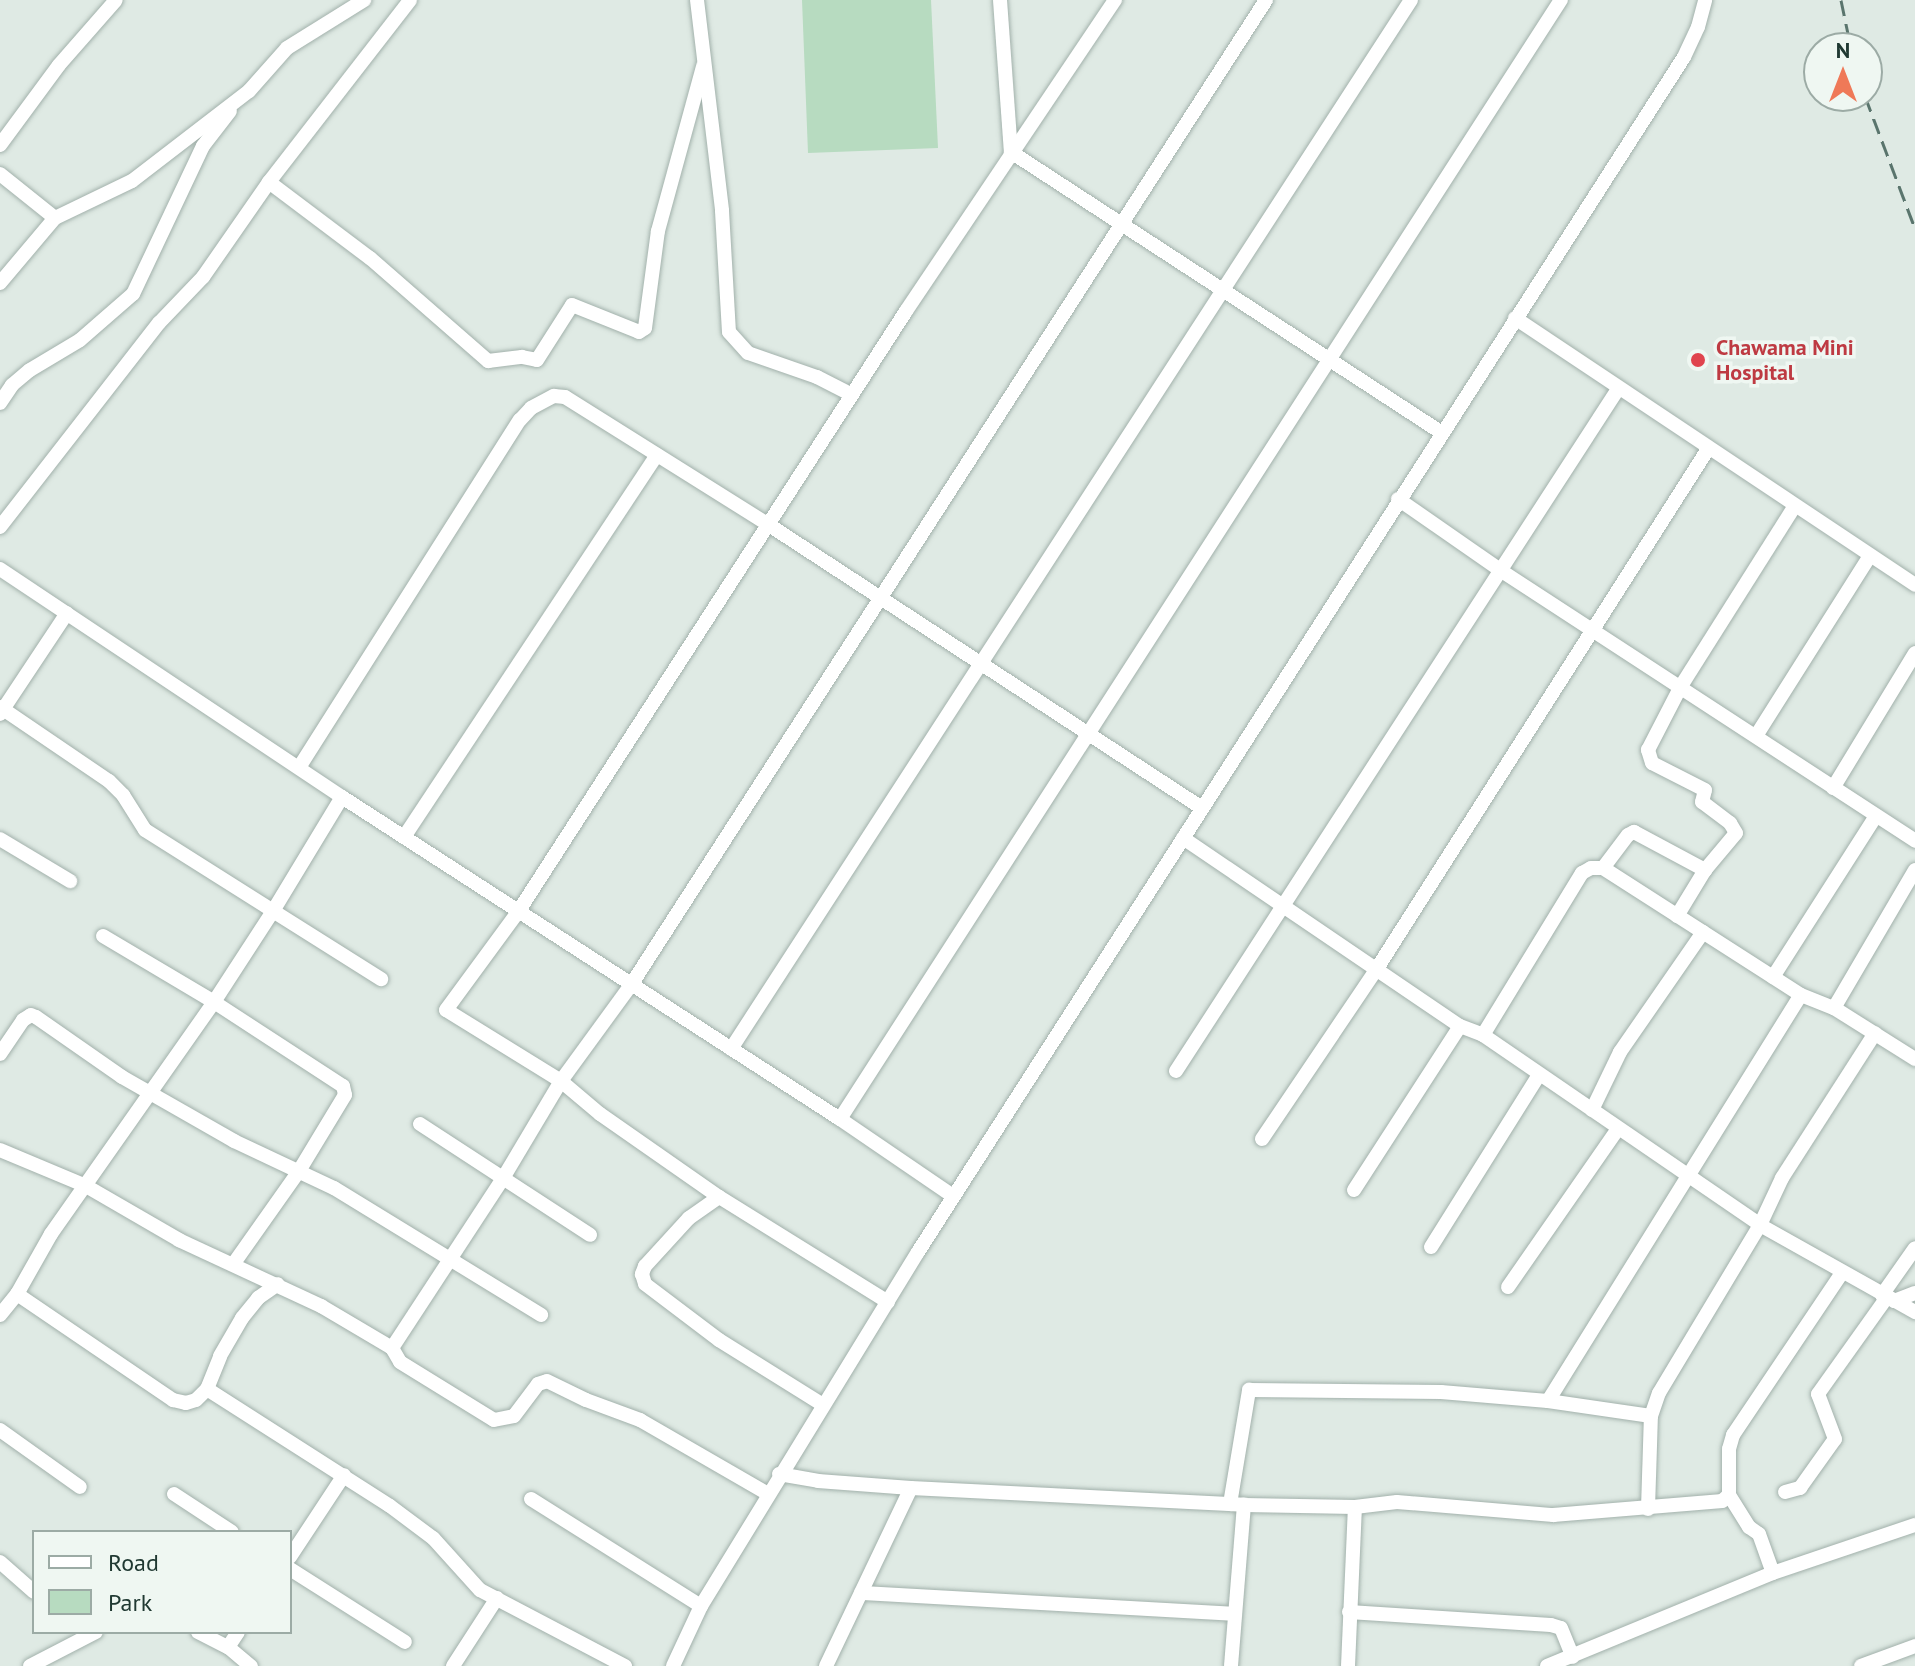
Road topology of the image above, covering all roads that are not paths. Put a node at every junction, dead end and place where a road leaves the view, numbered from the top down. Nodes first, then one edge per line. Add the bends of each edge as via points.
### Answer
1 (116, 0) edge
2 (364, 0) edge
3 (410, 0) edge
4 (697, 0) edge
5 (1000, 0) edge
6 (1115, 0) edge
7 (1266, 0) edge
8 (1411, 0) edge
9 (1561, 0) edge
10 (1705, 0) edge
11 (703, 66) junction
12 (237, 101) junction
13 (0, 145) edge
14 (1011, 152) junction
15 (0, 174) edge
16 (269, 182) junction
17 (55, 218) junction
18 (1121, 226) junction
19 (0, 283) edge
20 (1222, 291) junction
21 (1515, 318) junction
22 (1330, 361) junction
23 (1618, 389) junction
24 (852, 395) junction
25 (0, 403) edge
26 (1442, 433) junction
27 (1708, 449) junction
28 (657, 455) junction
29 (1398, 499) junction
30 (1795, 506) junction
31 (769, 525) junction
32 (0, 527) edge
33 (1870, 556) junction
34 (0, 569) edge
35 (1500, 570) junction
36 (1915, 585) edge
37 (881, 599) junction
38 (67, 613) junction
39 (1593, 628) junction
40 (1915, 653) edge
41 (982, 666) junction
42 (1681, 686) junction
43 (1, 710) edge
44 (1084, 735) junction
45 (1756, 736) junction
46 (300, 766) junction
47 (1833, 788) junction
48 (342, 797) junction
49 (1202, 808) junction
50 (1876, 816) junction
51 (1915, 821) edge
52 (404, 837) junction
53 (1183, 838) junction
54 (1910, 838) edge
55 (0, 839) edge
56 (1603, 868) junction
57 (1705, 870) junction
58 (1915, 870) edge
59 (70, 881) dead end
60 (1284, 904) junction
61 (273, 911) junction
62 (518, 912) junction
63 (1677, 916) junction
64 (1703, 932) junction
65 (103, 936) dead end
66 (1376, 970) junction
67 (1773, 977) junction
68 (381, 979) dead end
69 (631, 985) junction
70 (1801, 995) junction
71 (214, 1002) junction
72 (1834, 1008) junction
73 (1460, 1026) junction
74 (1875, 1033) junction
75 (1483, 1035) junction
76 (731, 1049) junction
77 (0, 1054) edge
78 (1915, 1059) edge
79 (1176, 1071) dead end
80 (1539, 1075) junction
81 (561, 1081) junction
82 (150, 1090) junction
83 (1592, 1110) junction
84 (840, 1119) junction
85 (420, 1124) dead end
86 (1618, 1129) junction
87 (1262, 1139) dead end
88 (0, 1150) edge
89 (299, 1171) junction
90 (1685, 1175) junction
91 (502, 1180) junction
92 (86, 1186) junction
93 (1354, 1190) dead end
94 (953, 1196) junction
95 (719, 1197) junction
96 (1760, 1225) junction
97 (590, 1235) dead end
98 (1431, 1247) dead end
99 (1915, 1248) edge
100 (450, 1260) junction
101 (234, 1263) junction
102 (1842, 1273) junction
103 (278, 1284) junction
104 (1508, 1287) dead end
105 (1915, 1293) edge
106 (17, 1294) junction
107 (1888, 1297) junction
108 (888, 1302) junction
109 (1915, 1312) edge
110 (0, 1315) edge
111 (541, 1315) dead end
112 (392, 1348) junction
113 (207, 1389) junction
114 (1548, 1401) junction
115 (823, 1405) junction
116 (1651, 1416) junction
117 (0, 1430) edge
118 (779, 1474) junction
119 (344, 1475) junction
120 (80, 1487) dead end
121 (911, 1488) junction
122 (1785, 1492) dead end
123 (174, 1494) dead end
124 (768, 1494) junction
125 (1729, 1495) junction
126 (531, 1499) dead end
127 (1237, 1505) junction
128 (1355, 1507) junction
129 (1648, 1509) junction
130 (1915, 1525) edge
131 (229, 1530) edge
132 (292, 1554) edge
133 (0, 1562) edge
134 (292, 1570) edge
135 (1773, 1573) junction
136 (32, 1590) edge
137 (861, 1593) junction
138 (497, 1598) junction
139 (701, 1606) junction
140 (1349, 1612) junction
141 (1234, 1614) junction
142 (92, 1634) edge
143 (202, 1634) edge
144 (237, 1634) edge
145 (405, 1642) dead end
146 (1915, 1646) edge
147 (228, 1647) junction
148 (1573, 1657) junction
149 (30, 1666) edge
150 (251, 1666) edge
151 (453, 1666) edge
152 (625, 1666) edge
153 (673, 1666) edge
154 (826, 1666) edge
155 (1231, 1666) edge
156 (1348, 1666) edge
157 (1547, 1666) edge
158 (1861, 1666) edge

1 - 13 street
2 - 12 street via 287,48
3 - 16 street
4 - 11 street
5 - 14 street
6 - 14 street
7 - 18 street
8 - 20 street
9 - 22 street
10 - 21 street via 1684,57
11 - 16 street via 658,231 645,328 639,332 572,305 537,360 488,361 370,258
11 - 24 street via 722,211 729,332 748,353
12 - 17 street via 132,181
12 - 25 street via 203,146 133,294 80,340 30,370
14 - 18 street
14 - 24 street
15 - 17 street
16 - 32 street via 203,277 159,323
17 - 19 street
18 - 20 street
18 - 37 street
20 - 22 street
20 - 41 street
21 - 23 street
21 - 26 street
22 - 26 street
22 - 44 street
23 - 27 street
23 - 35 street
24 - 31 street
26 - 29 street
27 - 30 street
27 - 39 street
28 - 31 street
28 - 46 street via 565,397 554,396 531,408
28 - 52 street
29 - 35 street
29 - 49 street
30 - 33 street
30 - 42 street
31 - 37 street
31 - 62 street
33 - 36 street
33 - 45 street
34 - 38 street
35 - 39 street
35 - 60 street
37 - 41 street
37 - 69 street
38 - 43 street
38 - 46 street
39 - 42 street
39 - 66 street
40 - 47 street
41 - 44 street
41 - 76 street
42 - 45 street
42 - 57 street via 1648,758 1705,790 1702,802 1736,833
43 - 61 street via 109,781 145,830
44 - 49 street
44 - 84 street
45 - 47 street
46 - 48 street
47 - 50 street
48 - 52 street
48 - 61 street
49 - 53 street
50 - 54 street
50 - 67 street
51 - 54 street
52 - 62 street
53 - 60 street
53 - 94 street
55 - 59 street
56 - 57 street via 1634,832
56 - 63 street
56 - 75 street via 1582,873
57 - 63 street
58 - 72 street
60 - 66 street
60 - 79 street
61 - 68 street
61 - 71 street
62 - 69 street
62 - 81 street via 446,1010
63 - 64 street
64 - 67 street
64 - 83 street
65 - 71 street
66 - 73 street
66 - 87 street
67 - 70 street
69 - 76 street
69 - 81 street
70 - 72 street
70 - 90 street
71 - 82 street
71 - 89 street via 343,1086 345,1095
72 - 74 street
73 - 75 street
73 - 93 street
74 - 78 street
74 - 96 street via 1782,1178
75 - 80 street
76 - 84 street
77 - 82 street via 31,1015
80 - 83 street
80 - 98 street
81 - 91 street
81 - 95 street
82 - 89 street via 234,1141
82 - 92 street
83 - 86 street
84 - 94 street
85 - 91 street
86 - 90 street
86 - 104 street
88 - 92 street
89 - 100 street
89 - 101 street
90 - 96 street
90 - 114 street
91 - 97 street
91 - 100 street
92 - 101 street via 179,1240
92 - 106 street
94 - 108 street
95 - 108 street
95 - 115 street via 689,1218 645,1266 645,1284 719,1340
96 - 102 street
96 - 116 street via 1659,1393
99 - 107 street
100 - 111 street
100 - 112 street
101 - 103 street
102 - 107 street
102 - 125 street via 1730,1441
103 - 112 street
103 - 113 street via 242,1318
105 - 107 street
106 - 110 street
106 - 113 street via 173,1400 196,1400
107 - 109 street
107 - 122 street via 1818,1394 1835,1439 1800,1488
108 - 115 street
112 - 124 street via 400,1362 494,1420 514,1416 538,1384 555,1383 640,1420
113 - 119 street
114 - 116 street
114 - 127 street via 1410,1391 1249,1390
115 - 118 street
116 - 129 street
117 - 120 street
118 - 121 street
118 - 124 street
119 - 132 street
119 - 138 street via 433,1538 466,1578
121 - 127 street
121 - 137 street
123 - 131 street
124 - 139 street
125 - 129 street via 1722,1501
125 - 135 street via 1759,1534
126 - 139 street
127 - 128 street
127 - 141 street
128 - 129 street via 1397,1502 1553,1515
128 - 140 street
130 - 135 street
133 - 136 street
134 - 145 street
135 - 148 street
137 - 141 street
137 - 154 street
138 - 151 street
138 - 152 street
139 - 153 street
140 - 148 street via 1551,1625 1561,1628
140 - 156 street
141 - 155 street
142 - 149 street
143 - 147 street
144 - 147 street
146 - 158 street
147 - 150 street
148 - 157 street

